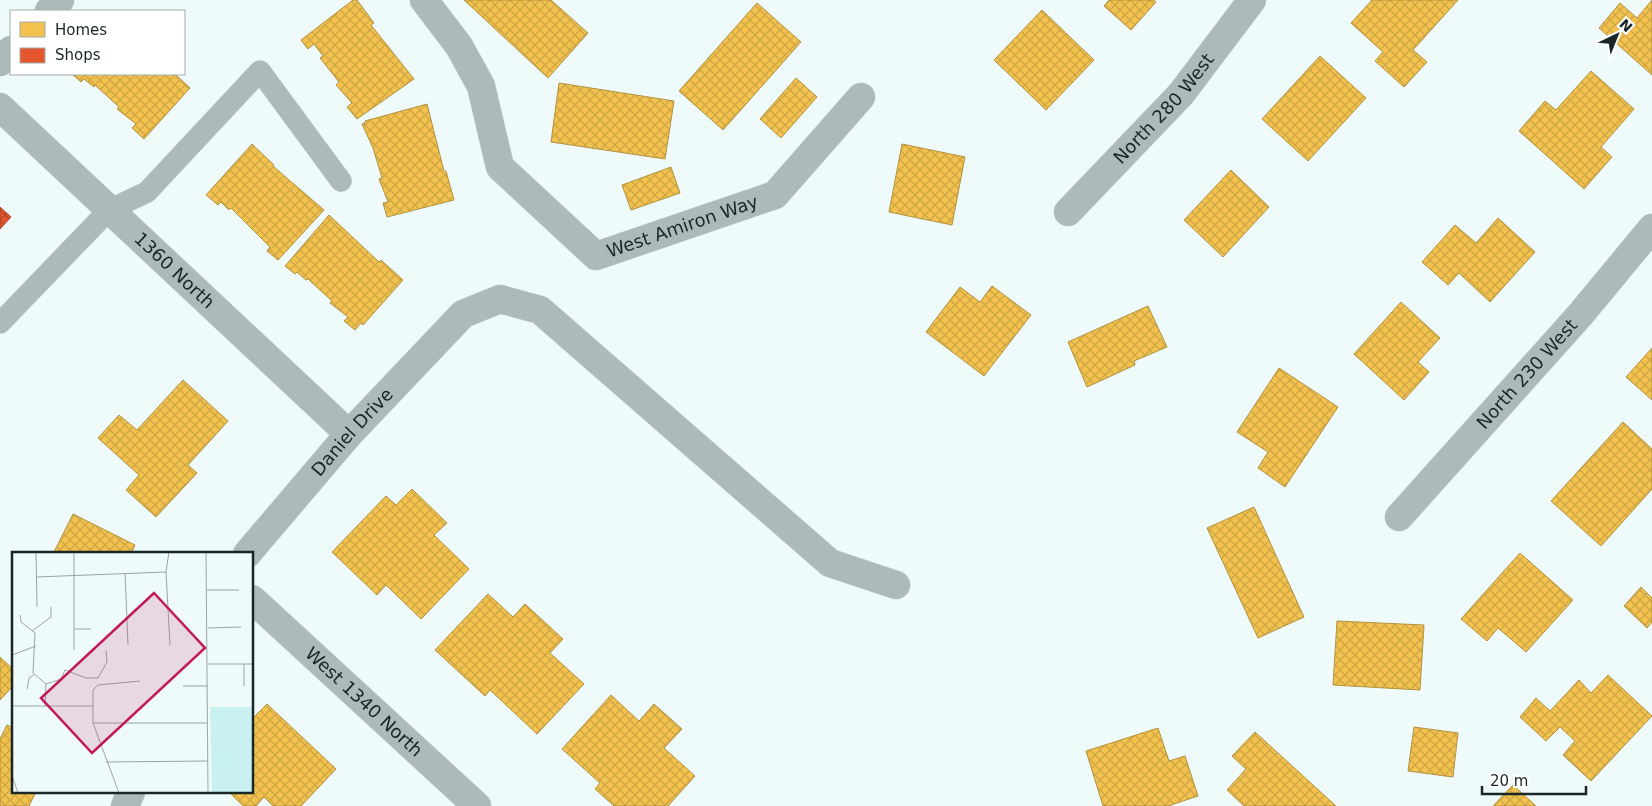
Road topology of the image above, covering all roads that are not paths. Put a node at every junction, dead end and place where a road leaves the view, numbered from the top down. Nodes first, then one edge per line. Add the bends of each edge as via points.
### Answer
1 (60, 0) edge
2 (424, 0) edge
3 (1252, 0) edge
4 (50, 10) edge
5 (10, 51) edge
6 (0, 62) edge
7 (862, 97) dead end
8 (0, 107) edge
9 (341, 182) dead end
10 (110, 210) junction
11 (1068, 212) dead end
12 (1652, 228) edge
13 (0, 323) edge
14 (348, 434) junction
15 (1399, 517) dead end
16 (249, 552) edge
17 (896, 585) dead end
18 (254, 601) edge
19 (130, 794) edge
20 (125, 806) edge
21 (477, 806) edge

1 - 4 street
2 - 7 street, West Amiron Way via 459,46 481,86 500,168 596,256 775,195
3 - 11 street, North 280 West via 1181,94
5 - 6 street
8 - 10 street, 1360 North
9 - 10 lane via 260,71 147,192
10 - 13 lane
10 - 14 street, 1360 North
12 - 15 street, North 230 West via 1580,315
14 - 16 street, Daniel Drive
14 - 17 street, Daniel Drive via 463,314 500,299 540,310 830,563
18 - 21 street, West 1340 North
19 - 20 street

